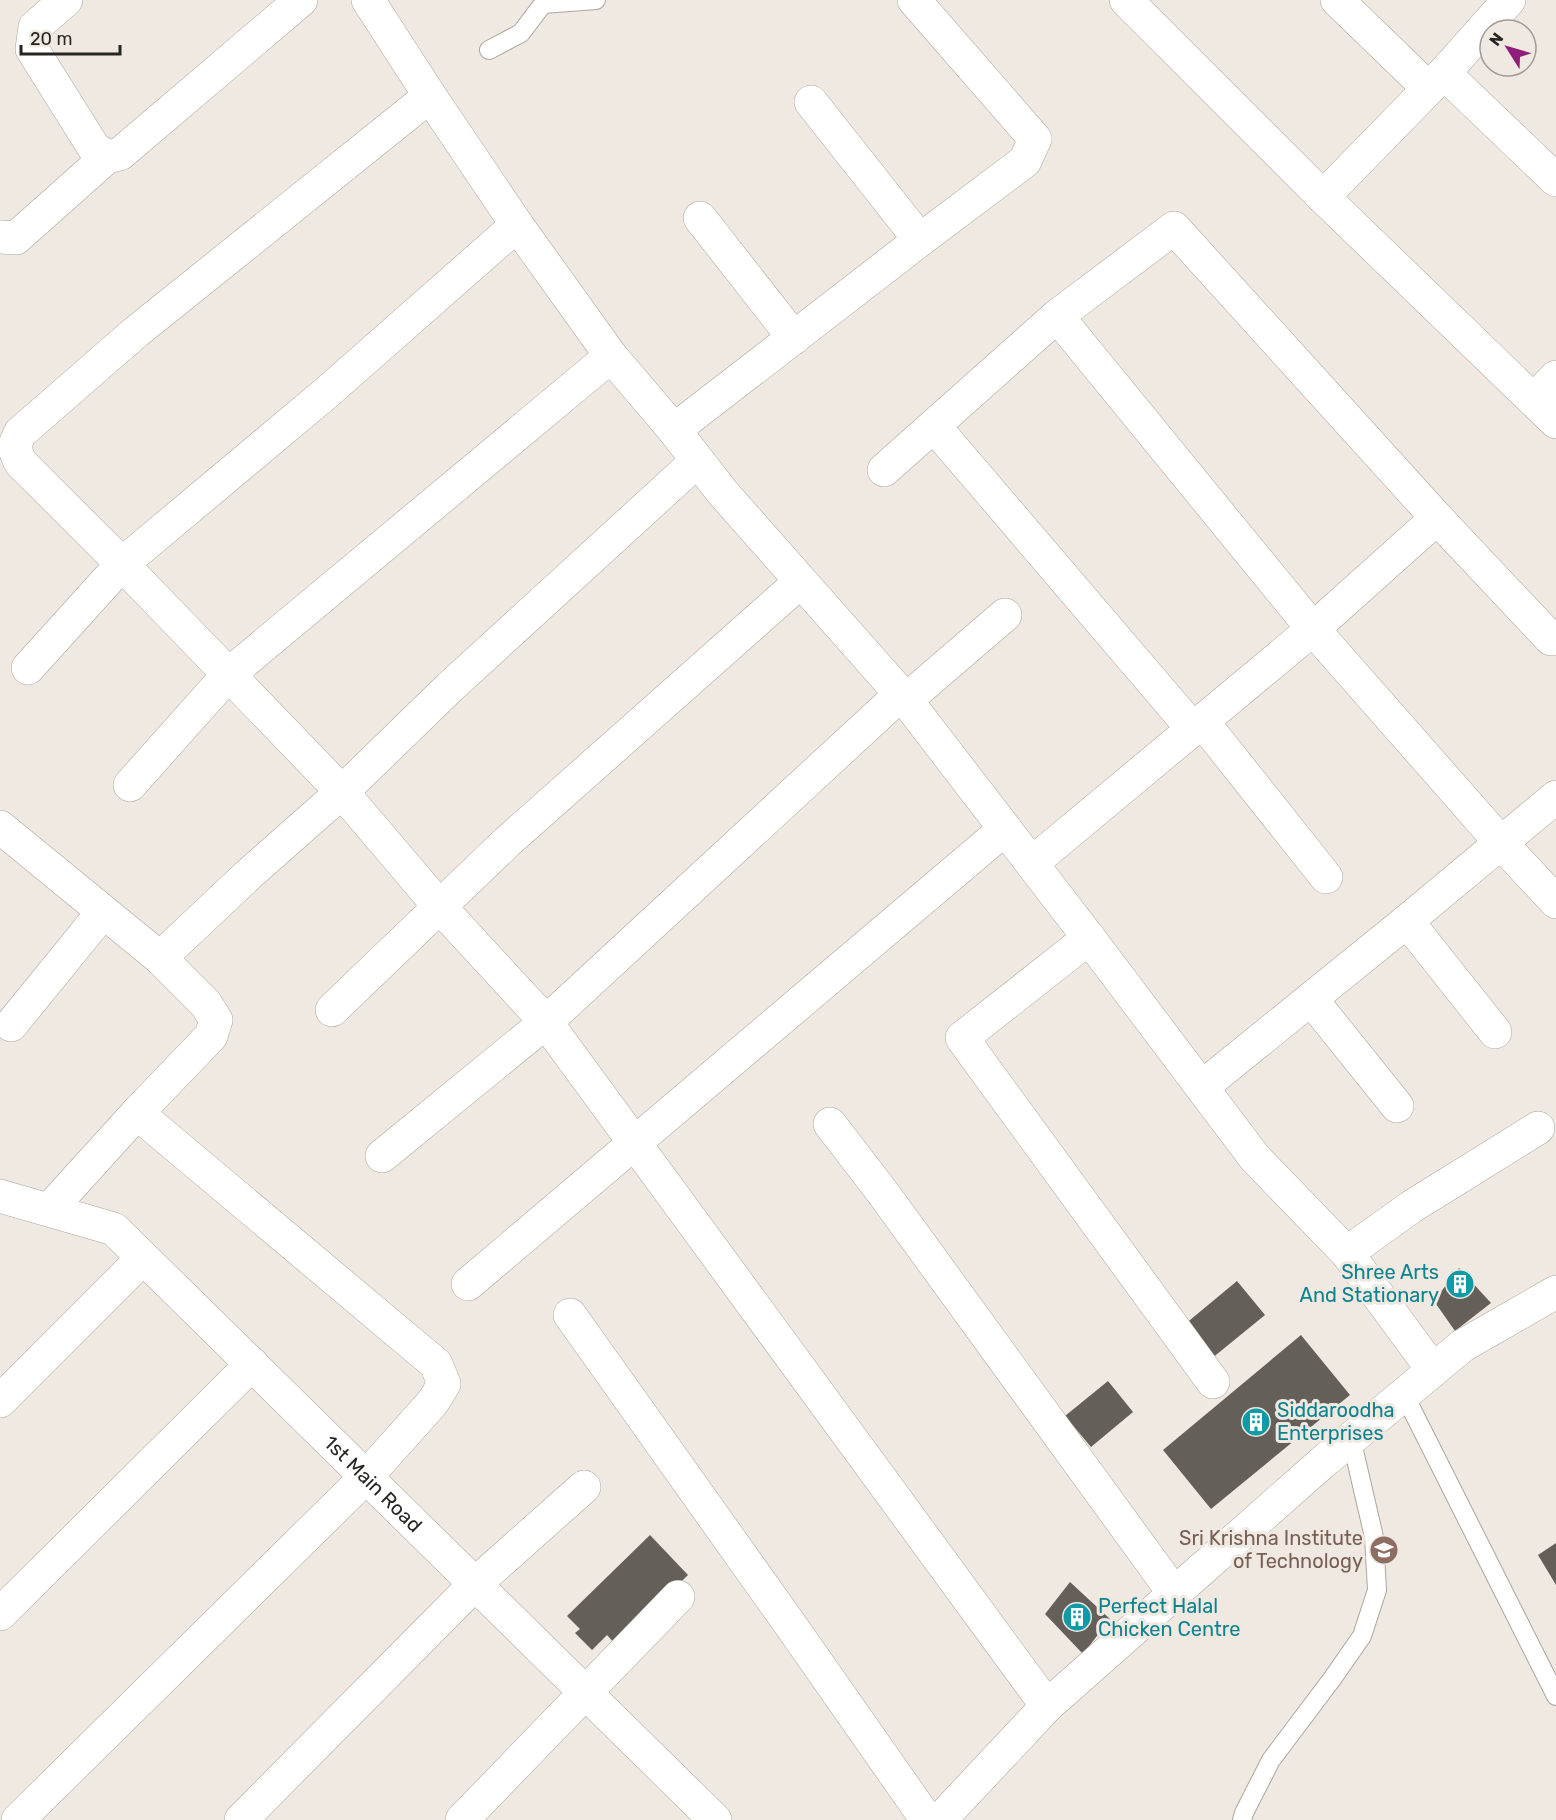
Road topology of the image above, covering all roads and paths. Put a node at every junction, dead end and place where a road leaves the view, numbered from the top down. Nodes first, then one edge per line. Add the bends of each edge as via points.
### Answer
1 (301, 0) edge
2 (368, 0) edge
3 (596, 0) edge
4 (914, 0) edge
5 (1126, 0) edge
6 (1337, 0) edge
7 (1509, 0) edge
8 (59, 2) edge
9 (544, 2) edge
10 (489, 50) dead end
11 (1436, 80) junction
12 (430, 96) junction
13 (811, 102) dead end
14 (107, 157) junction
15 (1556, 180) edge
16 (1323, 197) junction
17 (700, 218) dead end
18 (517, 225) junction
19 (0, 237) edge
20 (920, 240) junction
21 (1056, 316) junction
22 (794, 338) junction
23 (611, 356) junction
24 (1549, 400) edge
25 (934, 426) junction
26 (674, 430) junction
27 (5, 452) edge
28 (697, 461) junction
29 (884, 470) dead end
30 (1437, 518) junction
31 (122, 564) junction
32 (800, 582) junction
33 (1005, 615) dead end
34 (1313, 629) junction
35 (1551, 639) dead end
36 (28, 668) dead end
37 (228, 675) junction
38 (903, 698) junction
39 (1197, 725) junction
40 (130, 785) dead end
41 (342, 792) junction
42 (1556, 797) edge
43 (0, 827) edge
44 (1005, 829) junction
45 (1502, 844) junction
46 (1032, 863) junction
47 (1326, 877) dead end
48 (1556, 902) edge
49 (439, 906) junction
50 (103, 912) junction
51 (1407, 921) junction
52 (1089, 938) junction
53 (160, 958) junction
54 (1311, 999) junction
55 (332, 1010) dead end
56 (546, 1022) junction
57 (11, 1025) dead end
58 (1495, 1032) dead end
59 (1202, 1087) junction
60 (1397, 1106) dead end
61 (137, 1113) junction
62 (830, 1124) dead end
63 (1538, 1128) dead end
64 (634, 1143) junction
65 (382, 1156) dead end
66 (0, 1196) edge
67 (49, 1210) junction
68 (1347, 1253) junction
69 (143, 1258) junction
70 (468, 1284) dead end
71 (1556, 1292) edge
72 (570, 1315) dead end
73 (252, 1364) junction
74 (1433, 1370) junction
75 (1212, 1382) dead end
76 (1404, 1394) junction
77 (0, 1401) edge
78 (1351, 1438) junction
79 (366, 1477) junction
80 (584, 1487) dead end
81 (475, 1584) junction
82 (1174, 1593) junction
83 (678, 1597) dead end
84 (0, 1614) edge
85 (586, 1693) junction
86 (1556, 1696) edge
87 (1047, 1706) junction
88 (707, 1817) edge
89 (1241, 1818) edge
90 (18, 1820) edge
91 (241, 1820) edge
92 (462, 1820) edge
93 (927, 1820) edge
94 (940, 1820) edge

1 - 14 street via 120,154
2 - 12 street
3 - 9 lane
4 - 20 street via 1035,139 1025,161
5 - 16 street
6 - 11 street
7 - 11 street
8 - 14 street via 35,27 32,49 94,148
9 - 10 lane via 521,33
11 - 15 street
11 - 16 street
12 - 18 street
12 - 27 street via 136,332 20,433
13 - 20 street
14 - 19 street via 16,238
16 - 24 street
17 - 22 street
18 - 23 street
18 - 31 street via 325,394
20 - 22 street
21 - 25 street
21 - 30 street via 1174,228
21 - 34 street
22 - 26 street
23 - 26 street
23 - 37 street
25 - 29 street
25 - 39 street
26 - 28 street
27 - 31 street via 20,462
28 - 32 street
28 - 41 street via 450,687
30 - 34 street
30 - 35 street
31 - 36 street
31 - 37 street
32 - 38 street
32 - 49 street
33 - 38 street
34 - 39 street
34 - 45 street
37 - 40 street
37 - 41 street
38 - 44 street
38 - 56 street
39 - 46 street
39 - 47 street
41 - 49 street
41 - 53 street
42 - 45 street
43 - 50 street
44 - 46 street
44 - 64 street
45 - 48 street
45 - 51 street
46 - 52 street
49 - 55 street
49 - 56 street
50 - 53 street
50 - 57 street
51 - 54 street
51 - 58 street
52 - 59 street
52 - 75 street via 962,1038
53 - 61 street via 206,1004 216,1020 211,1036
54 - 59 street
54 - 60 street
56 - 64 street
56 - 65 street
59 - 68 street via 1255,1158
61 - 67 street
61 - 79 street via 436,1364 444,1384 433,1402
62 - 82 street
63 - 68 street via 1411,1207
64 - 70 street
64 - 87 street
66 - 67 street, 1st Main Road
67 - 69 street, 1st Main Road via 114,1229
68 - 74 street
69 - 73 street, 1st Main Road
69 - 77 street
71 - 74 street via 1462,1346
72 - 93 street
73 - 79 street, 1st Main Road
73 - 84 street
74 - 76 street
76 - 78 street
76 - 86 lane
78 - 82 street
78 - 89 lane via 1374,1537 1377,1590 1362,1636 1271,1760
79 - 81 street, 1st Main Road
79 - 90 street
80 - 81 street
81 - 85 street, 1st Main Road
81 - 91 street
82 - 87 street
83 - 85 street
85 - 88 street, 1st Main Road
85 - 92 street
87 - 94 street

